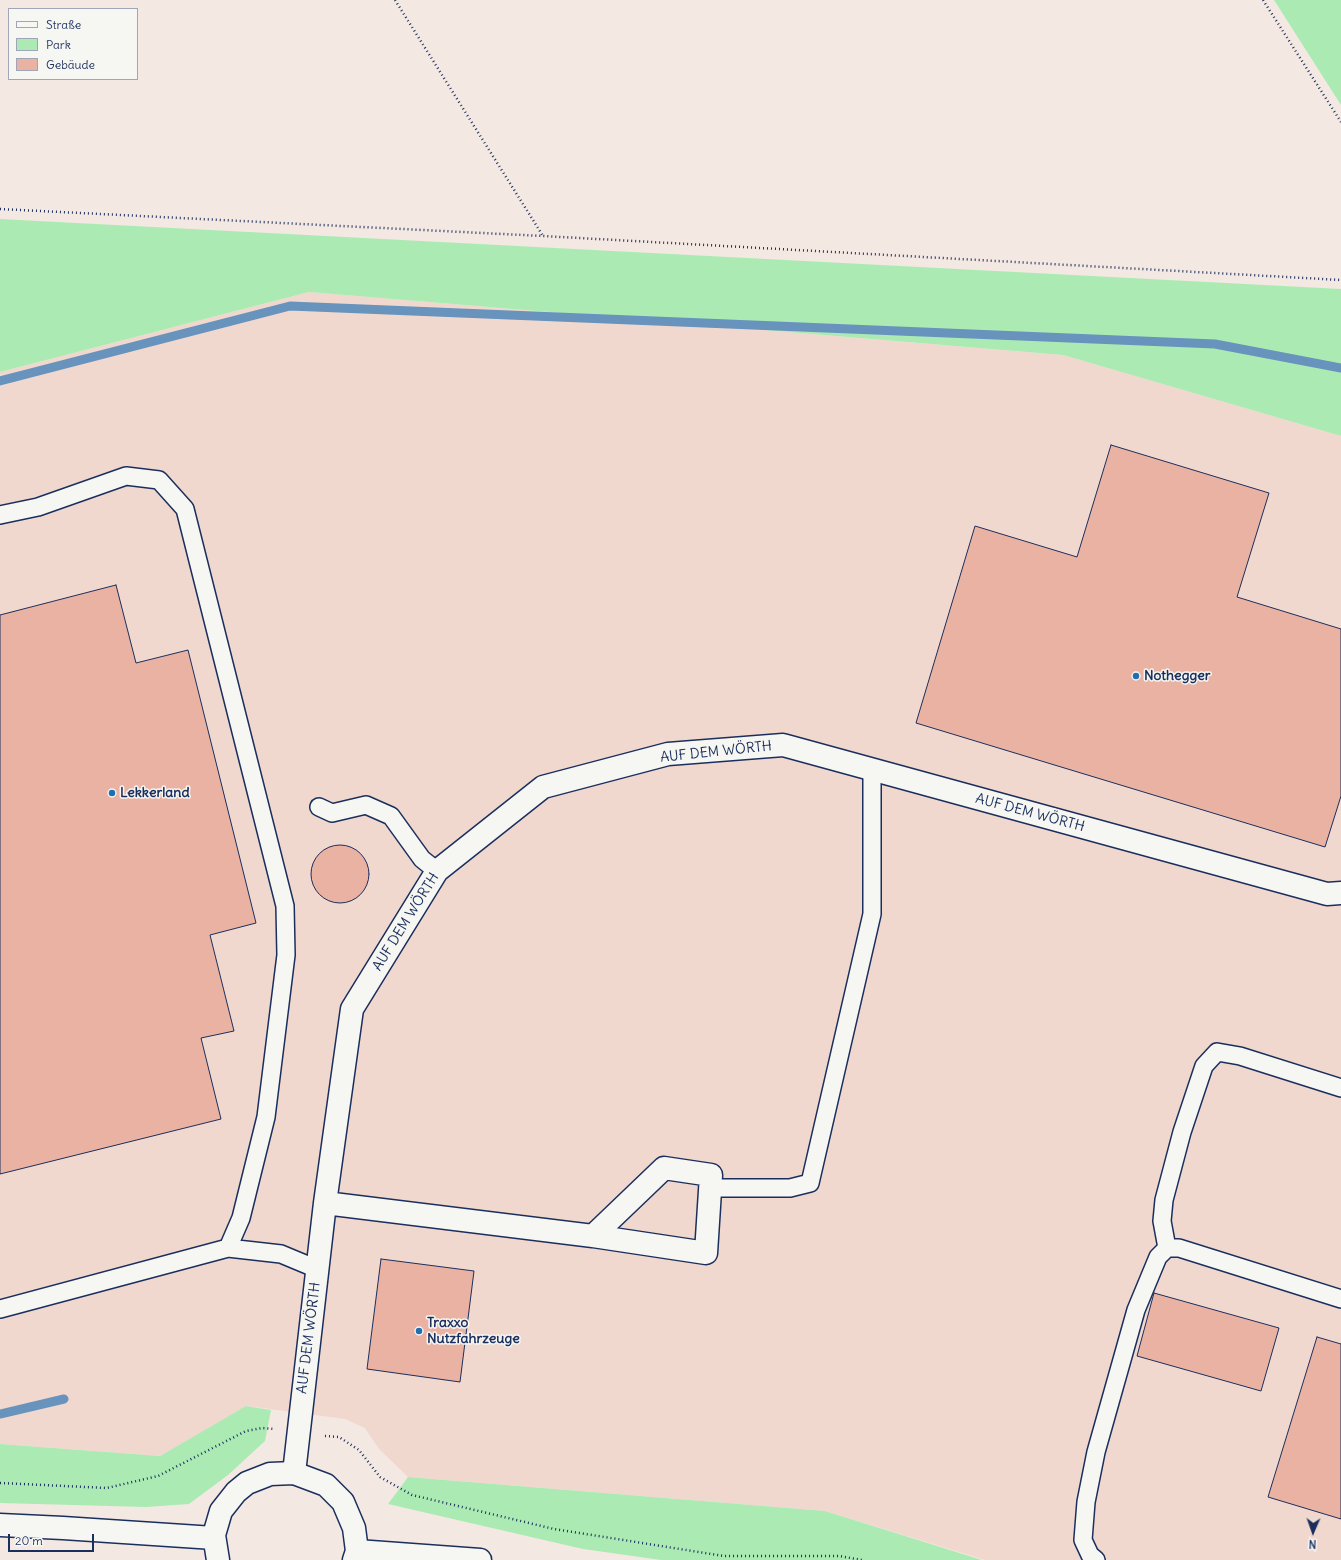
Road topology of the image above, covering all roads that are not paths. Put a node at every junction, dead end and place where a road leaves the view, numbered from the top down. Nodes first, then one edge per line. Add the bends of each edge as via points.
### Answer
1 (0, 515) edge
2 (872, 769) junction
3 (319, 807) dead end
4 (437, 871) junction
5 (1341, 893) edge
6 (1341, 1088) edge
7 (710, 1188) junction
8 (325, 1203) junction
9 (593, 1236) junction
10 (228, 1248) junction
11 (1167, 1248) junction
12 (317, 1269) junction
13 (1341, 1300) edge
14 (0, 1309) edge
15 (294, 1473) junction
16 (0, 1525) edge
17 (214, 1538) junction
18 (356, 1556) edge
19 (218, 1560) edge
20 (480, 1560) edge
21 (1096, 1560) edge

1 - 10 lane via 38,507 126,476 159,480 185,509 285,906 286,955 266,1117 241,1218
2 - 4 street, AUF DEM WÖRTH via 783,745 668,754 543,787
2 - 5 street, AUF DEM WÖRTH via 1327,894
2 - 7 lane via 872,914 810,1183 790,1188
3 - 4 lane via 332,814 366,805 391,816 422,859
4 - 8 street, AUF DEM WÖRTH via 352,1009
6 - 11 lane via 1240,1056 1217,1052 1204,1066 1182,1132 1164,1200 1162,1221
7 - 9 street via 711,1175 664,1168
7 - 9 street via 706,1253
8 - 9 street
8 - 12 street, AUF DEM WÖRTH
10 - 12 lane via 281,1254
10 - 14 lane
11 - 13 lane via 1179,1248
11 - 21 lane via 1158,1257 1136,1310 1096,1452 1086,1502 1083,1540 1090,1555
12 - 15 street, AUF DEM WÖRTH
15 - 17 street via 270,1474 247,1483 221,1511
15 - 18 street via 326,1485 343,1502 354,1528
16 - 17 street
17 - 19 street
18 - 20 street

